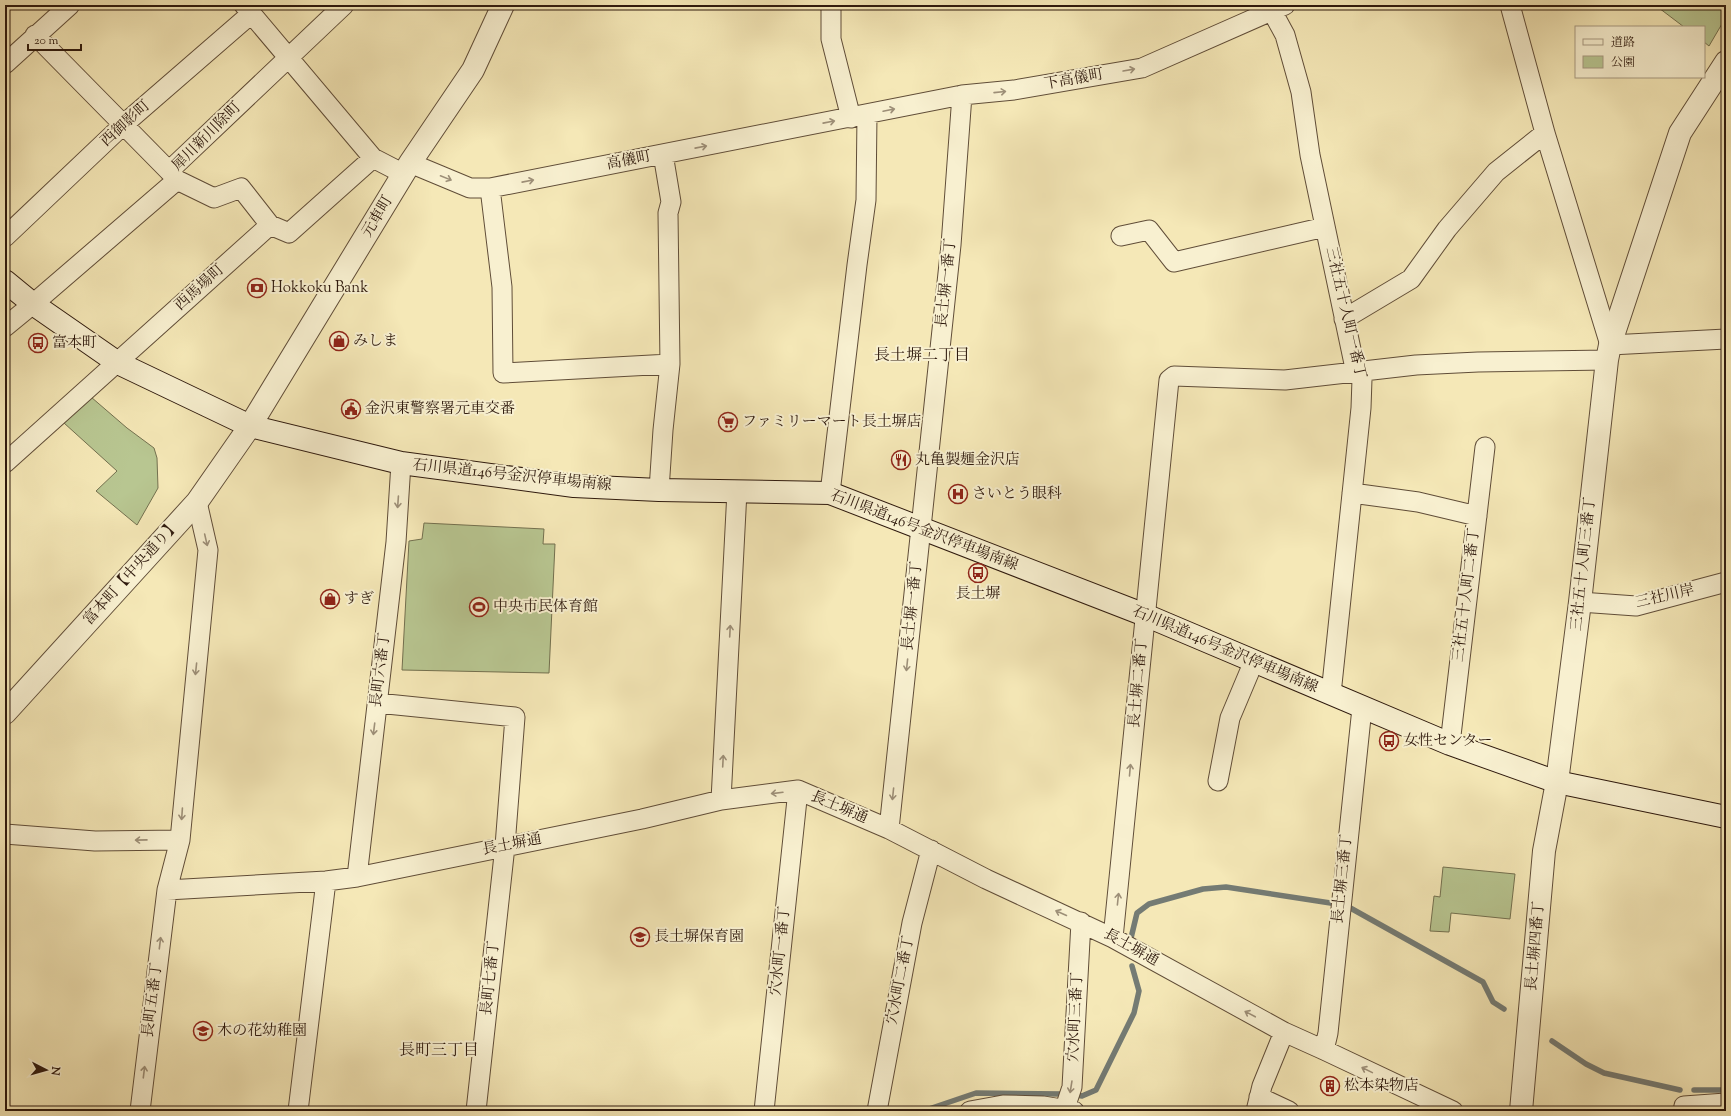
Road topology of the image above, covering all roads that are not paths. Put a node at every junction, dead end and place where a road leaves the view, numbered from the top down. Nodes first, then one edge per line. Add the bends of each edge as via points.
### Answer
1 (70, 5) edge
2 (344, 5) edge
3 (503, 5) edge
4 (831, 5) edge
5 (1510, 5) edge
6 (1279, 8) edge
7 (247, 10) edge
8 (1244, 14) edge
9 (35, 36) junction
10 (288, 58) junction
11 (1726, 62) edge
12 (5, 64) edge
13 (962, 95) junction
14 (859, 116) junction
15 (123, 125) junction
16 (1545, 133) junction
17 (663, 154) junction
18 (373, 158) junction
19 (407, 168) junction
20 (173, 176) junction
21 (490, 188) junction
22 (270, 225) junction
23 (1325, 227) junction
24 (1121, 236) dead end
25 (5, 237) edge
26 (5, 281) edge
27 (34, 304) junction
28 (1344, 319) junction
29 (5, 326) edge
30 (1726, 339) edge
31 (1608, 353) junction
32 (118, 363) junction
33 (670, 364) junction
34 (1356, 373) junction
35 (250, 426) junction
36 (1485, 447) dead end
37 (5, 463) edge
38 (401, 463) junction
39 (659, 490) junction
40 (737, 491) junction
41 (830, 493) junction
42 (1352, 493) junction
43 (197, 502) junction
44 (1477, 516) junction
45 (921, 529) junction
46 (1726, 582) edge
47 (1580, 602) junction
48 (1145, 615) junction
49 (1254, 661) junction
50 (1331, 694) junction
51 (377, 704) junction
52 (1362, 708) junction
53 (5, 713) edge
54 (1450, 744) junction
55 (1218, 781) dead end
56 (1557, 782) junction
57 (798, 790) junction
58 (720, 800) junction
59 (1726, 817) edge
60 (890, 829) junction
61 (5, 834) edge
62 (180, 840) junction
63 (505, 846) junction
64 (931, 850) junction
65 (357, 877) junction
66 (326, 881) junction
67 (167, 890) junction
68 (1081, 922) junction
69 (1113, 938) junction
70 (1284, 1032) junction
71 (1324, 1050) junction
72 (1258, 1104) edge
73 (1726, 1104) edge
74 (1068, 1110) edge
75 (140, 1111) edge
76 (298, 1111) edge
77 (476, 1111) edge
78 (764, 1111) edge
79 (877, 1111) edge
80 (970, 1111) edge
81 (1289, 1111) edge
82 (1453, 1111) edge
83 (1521, 1111) edge
84 (1683, 1111) edge

1 - 9 street
2 - 10 street, 犀川新川除町
3 - 19 street, 元車町 via 473,70
4 - 14 street via 831,39
5 - 16 street
6 - 8 street, 下高儀町 via 1265,13
6 - 23 street, 三社五十人町一番丁 via 1301,92 1310,155
7 - 10 street
7 - 15 street, 西御影町
13 -> 8 street, 下高儀町 via 1014,90 1142,68
9 - 12 street
9 - 15 street
10 - 18 street
10 - 20 street, 犀川新川除町
11 - 31 street, 三社五十人町三番丁 via 1680,133
14 -> 13 street, 下高儀町
13 - 45 street, 長土塀一番丁 via 951,244
17 -> 14 street, 高儀町
14 - 41 street via 866,200
15 - 20 street
15 - 25 street, 西御影町
16 - 28 street via 1496,172 1446,229 1411,279
16 - 31 street
21 -> 17 street, 高儀町
17 - 33 street via 671,202 668,213
18 - 19 street
18 - 22 street via 289,233
19 -> 21 street, 高儀町 via 470,188
19 - 35 street, 元車町
20 - 22 street via 214,198 241,188
20 - 27 street, 犀川新川除町
21 - 33 street via 502,287 503,372
22 - 32 street, 西馬場町
23 - 24 street via 1174,262 1149,230
23 - 28 street, 三社五十人町一番丁
26 - 27 street, 石川県道146号金沢停車場南線
27 - 29 street, 犀川新川除町
27 - 32 street, 石川県道146号金沢停車場南線
28 - 34 street, 三社五十人町一番丁
30 - 31 street
31 - 34 street via 1416,366
31 - 47 street, 三社五十人町三番丁
32 - 35 street, 石川県道146号金沢停車場南線
32 - 37 street, 西馬場町
33 - 39 street via 662,430
34 - 42 street, 三社五十人町一番丁 via 1362,379
34 - 48 street, 長土塀二番丁 via 1285,380 1174,376 1169,380
35 - 38 street, 石川県道146号金沢停車場南線
35 - 43 street, 富本町【中央通り】
36 - 44 street, 三社五十人町二番丁
38 - 39 street, 石川県道146号金沢停車場南線 via 574,486
38 -> 51 street, 長町六番丁 via 396,542
39 - 40 street, 石川県道146号金沢停車場南線
40 - 41 street, 石川県道146号金沢停車場南線
58 -> 40 street
41 - 45 street, 石川県道146号金沢停車場南線
42 - 44 street via 1418,502
42 - 50 street, 三社五十人町一番丁
43 - 53 street, 富本町【中央通り】
43 -> 62 street, 長町五番丁 via 208,550
44 - 54 street, 三社五十人町二番丁
45 - 48 street, 石川県道146号金沢停車場南線
45 -> 60 street, 長土塀一番丁
46 - 47 street, 三社川岸 via 1636,606
47 - 56 street, 三社五十人町三番丁
48 - 49 street, 石川県道146号金沢停車場南線
69 -> 48 street, 長土塀二番丁
49 - 50 street, 石川県道146号金沢停車場南線
49 - 55 street via 1230,718
50 - 52 street, 石川県道146号金沢停車場南線
51 - 63 street, 長町七番丁 via 515,717
51 -> 65 street, 長町六番丁
52 - 54 street, 石川県道146号金沢停車場南線
52 - 71 street, 長土塀三番丁 via 1328,1033
54 - 56 street, 石川県道146号金沢停車場南線
56 - 59 street, 石川県道146号金沢停車場南線
56 - 83 street, 長土塀四番丁 via 1544,852
57 -> 58 street, 長土塀通
57 - 60 street, 長土塀通
57 - 78 street, 穴水町一番丁
58 - 63 street, 長土塀通 via 642,819
60 - 64 street, 長土塀通
62 -> 61 street via 95,840
62 - 67 street, 長町五番丁
63 - 65 street, 長土塀通
63 - 77 street, 長町七番丁
68 -> 64 street, 長土塀通 via 986,879
64 - 79 street, 穴水町二番丁 via 912,923
65 - 66 street, 長土塀通
66 - 67 street, 長土塀通
66 - 76 street
75 -> 67 street, 長町五番丁
68 - 69 street, 長土塀通
68 -> 74 street, 穴水町三番丁 via 1072,1087
70 -> 69 street, 長土塀通
70 - 71 street, 長土塀通
70 - 72 street via 1262,1086
82 -> 71 street, 長土塀通
72 - 81 street
73 - 84 street via 1684,1106
74 - 80 street via 1043,1106 1003,1105

